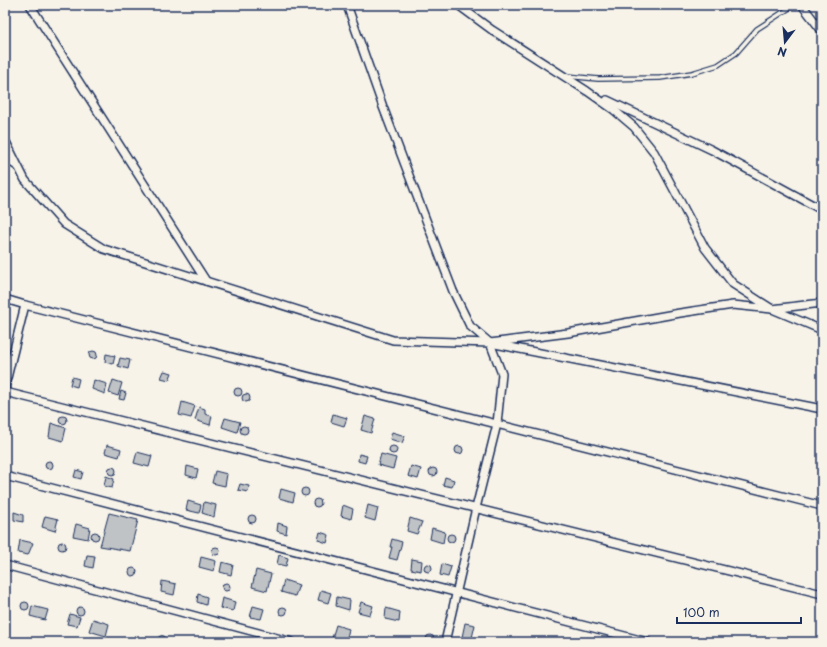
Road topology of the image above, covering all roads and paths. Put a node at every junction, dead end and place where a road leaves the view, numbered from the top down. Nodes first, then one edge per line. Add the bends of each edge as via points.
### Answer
1 (30, 5) edge
2 (347, 5) edge
3 (794, 5) edge
4 (802, 5) edge
5 (460, 6) edge
6 (822, 31) edge
7 (561, 75) junction
8 (587, 91) junction
9 (5, 140) edge
10 (5, 158) edge
11 (19, 168) junction
12 (822, 210) edge
13 (206, 281) junction
14 (5, 299) edge
15 (822, 303) edge
16 (25, 305) junction
17 (772, 309) junction
18 (822, 330) edge
19 (490, 343) junction
20 (5, 386) edge
21 (5, 392) edge
22 (822, 409) edge
23 (497, 424) junction
24 (5, 476) edge
25 (822, 506) edge
26 (476, 508) junction
27 (5, 565) edge
28 (456, 594) junction
29 (822, 594) edge
30 (292, 642) edge
31 (446, 642) edge
32 (648, 642) edge

1 - 13 street
2 - 19 street via 382,107 453,291 470,326
3 - 7 lane via 757,29 736,53 718,65 692,73 653,78 598,79
4 - 6 street
5 - 7 street
7 - 8 street
8 - 12 street via 712,150
8 - 17 street via 634,127 654,152 704,248 733,284
9 - 11 street
10 - 11 street
11 - 13 street via 25,180 64,224 104,249
13 - 19 street via 393,340
14 - 16 street
15 - 17 street
16 - 20 street
16 - 23 street
17 - 18 street
17 - 19 street via 733,305 568,333
19 - 22 street
19 - 23 street via 502,374
21 - 26 street
23 - 25 street
23 - 26 street
24 - 28 street
26 - 28 street
26 - 29 street
27 - 30 street
28 - 31 street
28 - 32 street

